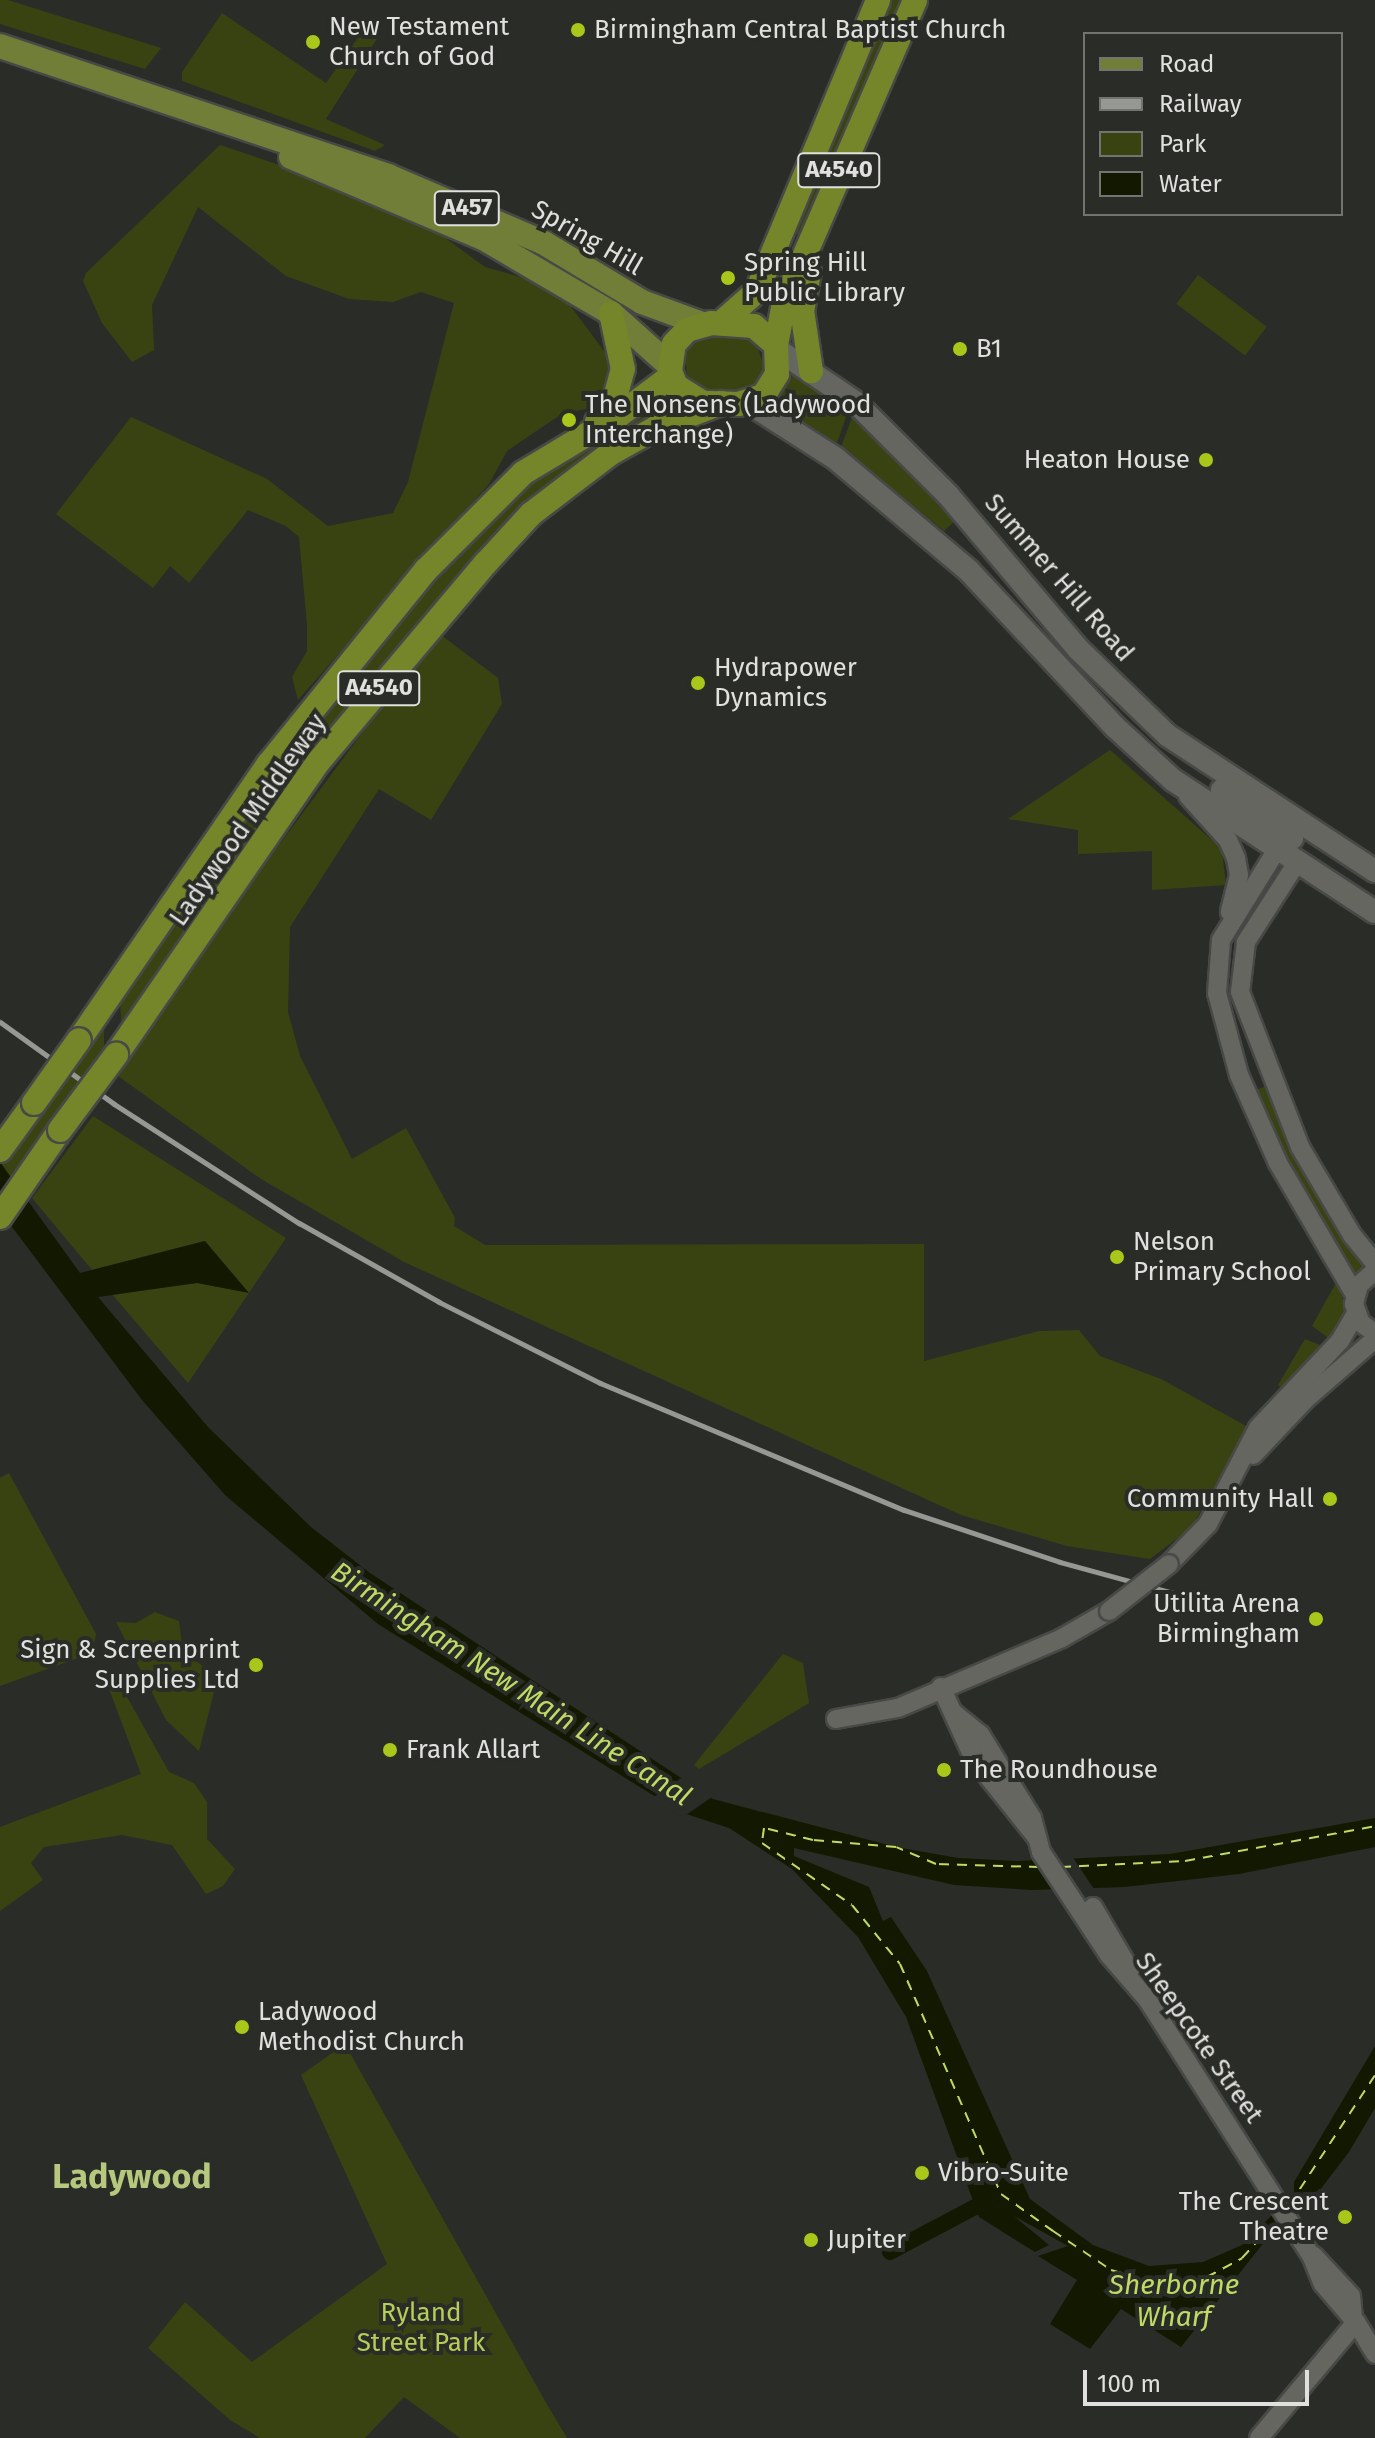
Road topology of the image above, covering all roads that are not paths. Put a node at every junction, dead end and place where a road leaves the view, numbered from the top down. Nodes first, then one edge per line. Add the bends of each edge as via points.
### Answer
1 (878, 0) edge
2 (915, 0) edge
3 (0, 46) edge
4 (218, 120) junction
5 (827, 199) junction
6 (611, 313) junction
7 (711, 324) junction
8 (777, 347) junction
9 (671, 371) junction
10 (811, 371) junction
11 (747, 402) junction
12 (721, 403) junction
13 (588, 433) junction
14 (1173, 780) junction
15 (1302, 846) junction
16 (1276, 851) junction
17 (1375, 871) edge
18 (1375, 912) edge
19 (1227, 927) junction
20 (5, 1143) edge
21 (0, 1217) edge
22 (1375, 1263) edge
23 (1375, 1271) edge
24 (1356, 1304) junction
25 (1375, 1336) edge
26 (1236, 1475) junction
27 (941, 1687) junction
28 (921, 1694) dead end
29 (1311, 2255) dead end
30 (1375, 2354) edge
31 (1259, 2438) edge

1 - 7 highway, A4540 via 757,291
2 - 5 highway, A4540
3 - 4 main road, Spring Hill / A457
4 - 6 main road, Spring Hill / A457 via 279,152 483,238
4 - 7 main road, Spring Hill / A457 via 279,136 487,216 593,269 642,302
5 - 8 highway, A4540 via 784,303
5 - 10 highway, A4540 via 802,310
6 - 9 main road, Spring Hill / A457
6 - 13 highway, A4540 via 623,369 621,386
7 - 8 highway, Spring Hill via 754,326
7 - 9 highway, A4540 via 677,339
8 - 10 main road, Summer Hill Road
8 - 11 highway, A4540 via 774,383 763,396
9 - 12 highway, Spring Hill / A4540 via 691,399
9 - 13 highway, Ladywood Middleway / A4540
10 - 15 main road, Summer Hill Road via 855,402 948,495 1078,649 1215,786
11 - 12 highway, Spring Hill / A4540
11 - 14 main road via 835,458 969,571
12 - 21 highway, Ladywood Middleway / A4540, bridge via 656,428 611,453 561,489 504,543 319,761
13 - 20 highway, Ladywood Middleway / A4540, bridge via 523,473 402,599 268,765
14 - 16 main road
14 - 19 street via 1228,840 1236,858 1239,875
15 - 16 main road
15 - 17 main road
15 - 18 main road
15 - 22 street via 1246,942 1240,992 1300,1147 1352,1235
16 - 19 street
19 - 24 street via 1215,980 1239,1075 1285,1175
23 - 24 street
24 - 25 street
24 - 26 street via 1340,1341 1258,1428
25 - 26 street via 1306,1399
26 - 27 street, bridge via 1198,1538 1109,1611 1062,1638
27 - 28 street
27 - 29 street, Sheepcote Street via 974,1759 1045,1848
30 - 31 street via 1356,2322

